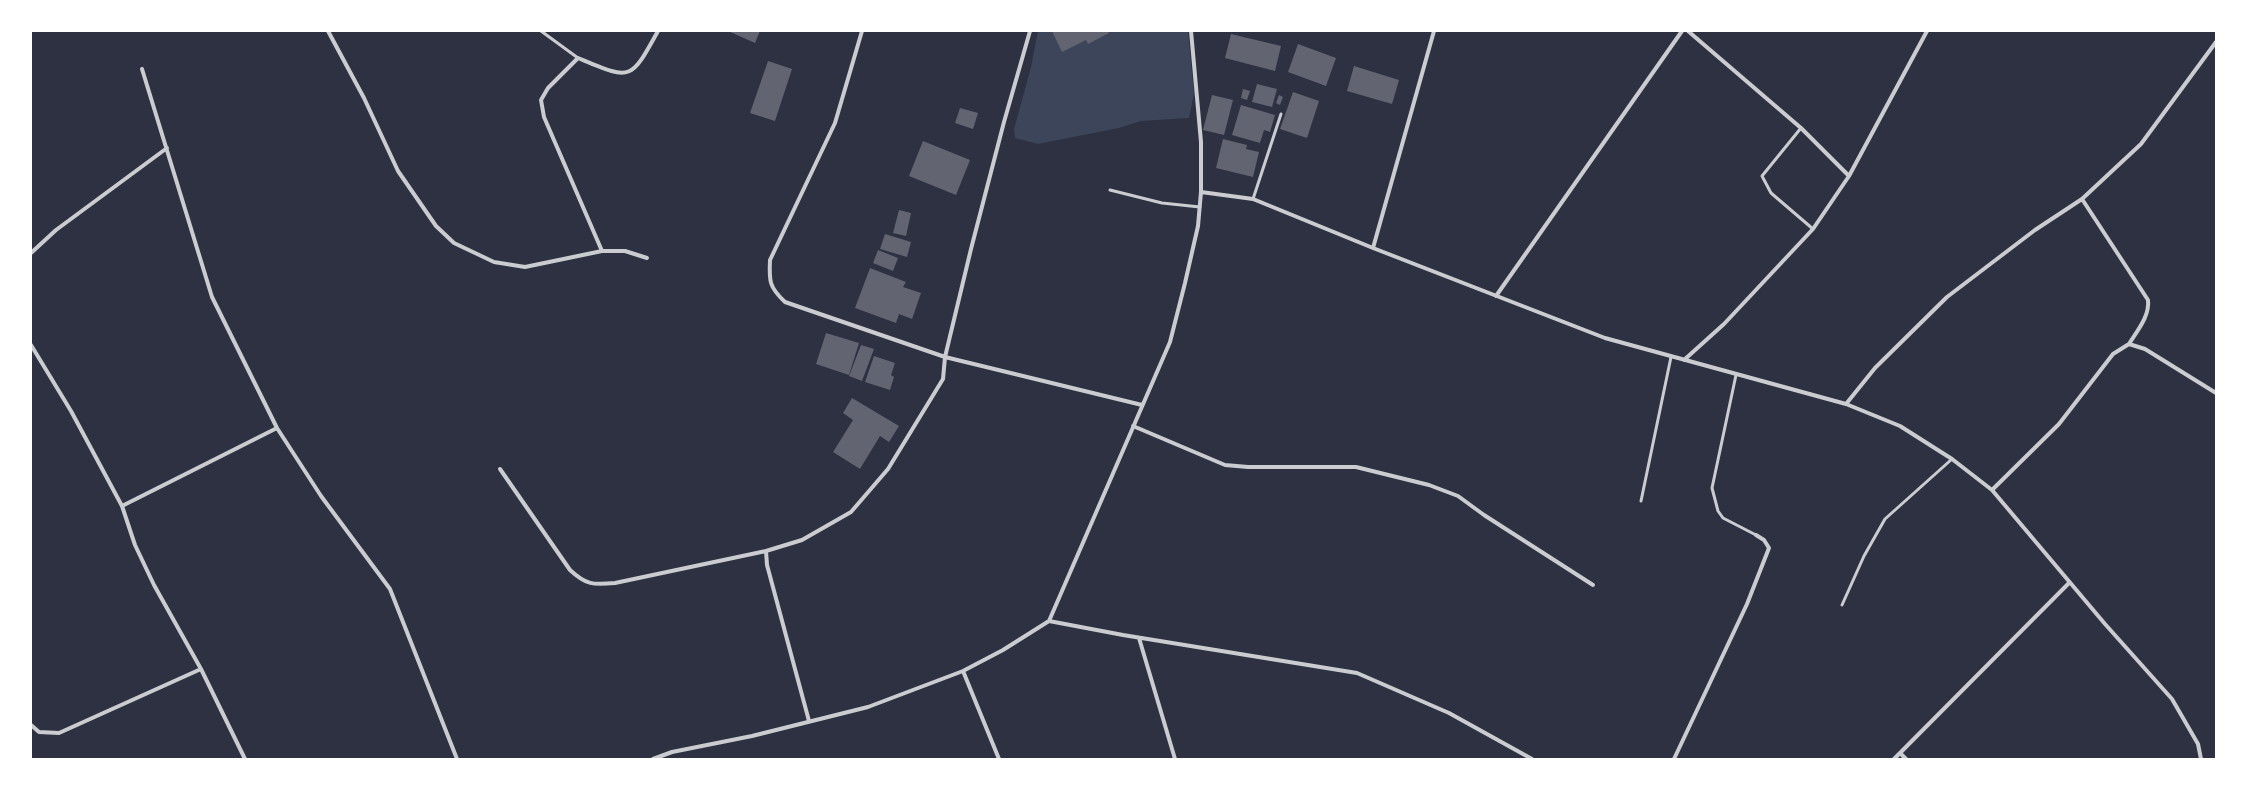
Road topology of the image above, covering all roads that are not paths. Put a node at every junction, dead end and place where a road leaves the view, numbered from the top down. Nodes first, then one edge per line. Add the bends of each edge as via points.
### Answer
1 (328, 31) edge
2 (541, 31) edge
3 (658, 31) edge
4 (862, 31) edge
5 (1030, 31) edge
6 (1191, 31) edge
7 (1434, 31) edge
8 (1682, 31) edge
9 (1688, 31) edge
10 (1927, 31) edge
11 (2216, 42) edge
12 (578, 58) junction
13 (142, 69) dead end
14 (1281, 114) dead end
15 (1801, 128) junction
16 (167, 148) junction
17 (1849, 176) junction
18 (1110, 190) dead end
19 (1201, 192) junction
20 (1253, 199) junction
21 (2082, 199) junction
22 (1200, 207) junction
23 (1813, 229) junction
24 (1373, 248) junction
25 (602, 251) junction
26 (31, 253) edge
27 (647, 258) dead end
28 (1496, 296) junction
29 (2129, 344) junction
30 (31, 345) edge
31 (945, 357) junction
32 (1672, 357) junction
33 (1684, 360) junction
34 (1736, 375) junction
35 (2216, 393) edge
36 (1846, 404) junction
37 (1142, 405) junction
38 (1133, 426) junction
39 (277, 428) junction
40 (1952, 459) junction
41 (500, 470) dead end
42 (1992, 490) junction
43 (1641, 501) dead end
44 (122, 506) junction
45 (1756, 535) joint
46 (766, 551) junction
47 (2069, 583) junction
48 (1593, 585) dead end
49 (1842, 605) dead end
50 (1049, 621) junction
51 (1139, 638) junction
52 (201, 669) junction
53 (962, 671) junction
54 (809, 721) junction
55 (31, 725) edge
56 (1900, 753) junction
57 (1527, 756) junction
58 (245, 759) edge
59 (457, 759) edge
60 (653, 759) edge
61 (999, 759) edge
62 (1175, 759) edge
63 (1522, 759) edge
64 (1532, 759) edge
65 (1674, 759) edge
66 (1894, 759) edge
67 (1906, 759) edge
68 (2201, 759) edge

1 - 25 street via 398,171 436,226 454,242 494,262 525,267
2 - 12 lane
3 - 12 street via 644,57 632,72 617,74
4 - 31 street via 835,124 770,260 769,281 775,293 785,302
5 - 31 street via 1004,122
6 - 19 street via 1200,128
7 - 24 street
8 - 28 street
9 - 15 street
10 - 17 street
11 - 21 street via 2141,144
12 - 25 street via 548,88 541,100 544,116
13 - 16 street
14 - 20 lane
15 - 17 street
15 - 23 lane via 1762,176 1771,193
16 - 26 street via 56,230
16 - 39 street via 212,298
17 - 23 street
18 - 22 lane via 1162,203
19 - 20 street
19 - 22 street
20 - 24 street
21 - 29 street via 2148,300 2147,315
21 - 36 street via 2035,230 1947,297 1875,368
22 - 37 street via 1198,226 1170,342
23 - 33 street via 1724,324
24 - 28 street
25 - 27 street via 625,251
28 - 32 street via 1605,338
29 - 35 street via 2145,349
29 - 42 street via 2113,354 2058,424
30 - 44 street via 71,411
31 - 37 street
31 - 46 street via 943,379 888,469 851,512 802,540
32 - 33 street
32 - 43 lane
33 - 34 street
34 - 36 street
34 - 45 lane via 1712,488 1718,511 1724,518
36 - 40 street via 1900,426
37 - 38 street
38 - 48 street via 1225,465 1356,467 1429,485 1458,496
38 - 50 street
39 - 44 street
39 - 59 street via 321,496 390,589
40 - 42 street
40 - 49 lane via 1885,518
41 - 46 street via 570,570 581,580 595,585
42 - 47 street
44 - 52 street via 135,545 154,585
45 - 65 street via 1764,540 1769,548 1747,604
46 - 54 street via 767,565
47 - 56 street
47 - 68 street via 2172,699 2198,744
50 - 51 street
50 - 53 street via 1003,650
51 - 57 street via 1357,673 1449,713
51 - 62 street
52 - 55 street via 59,733 40,732
52 - 58 street
53 - 54 street via 868,706
53 - 61 street
54 - 60 street via 672,752
56 - 66 street
56 - 67 street
57 - 63 street
57 - 64 street

